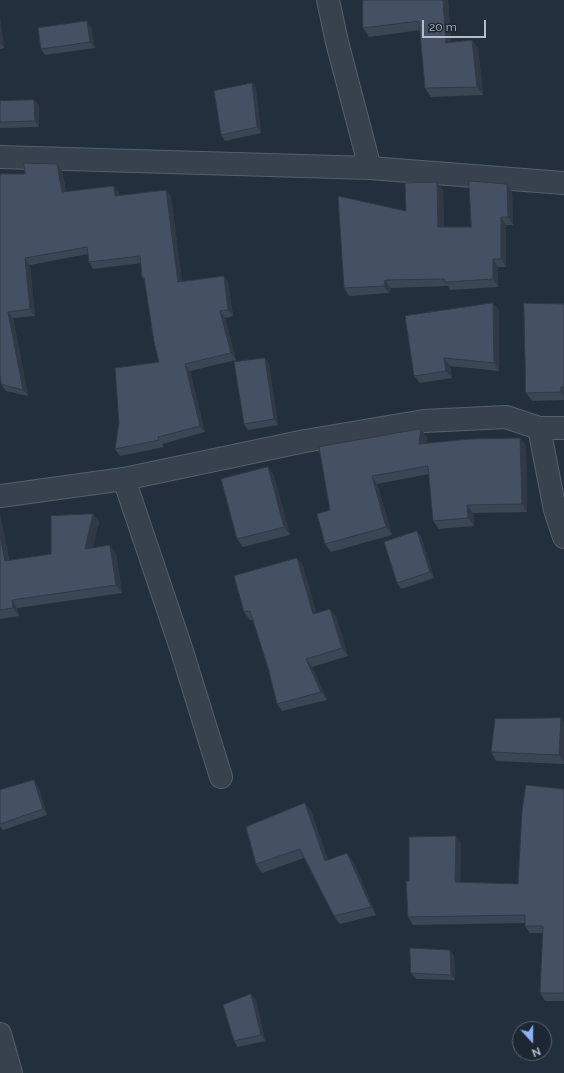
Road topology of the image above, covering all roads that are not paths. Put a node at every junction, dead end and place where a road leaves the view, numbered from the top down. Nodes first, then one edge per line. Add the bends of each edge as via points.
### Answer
1 (328, 0) edge
2 (0, 157) edge
3 (370, 168) junction
4 (564, 183) edge
5 (539, 428) junction
6 (564, 428) edge
7 (124, 479) junction
8 (0, 496) edge
9 (564, 537) edge
10 (221, 777) dead end
11 (0, 1034) edge
12 (11, 1073) edge

1 - 3 street
2 - 3 street
3 - 4 street
5 - 6 street
5 - 7 street via 506,417 424,421 305,441
5 - 9 street via 555,510
7 - 8 street
7 - 10 street
11 - 12 street

